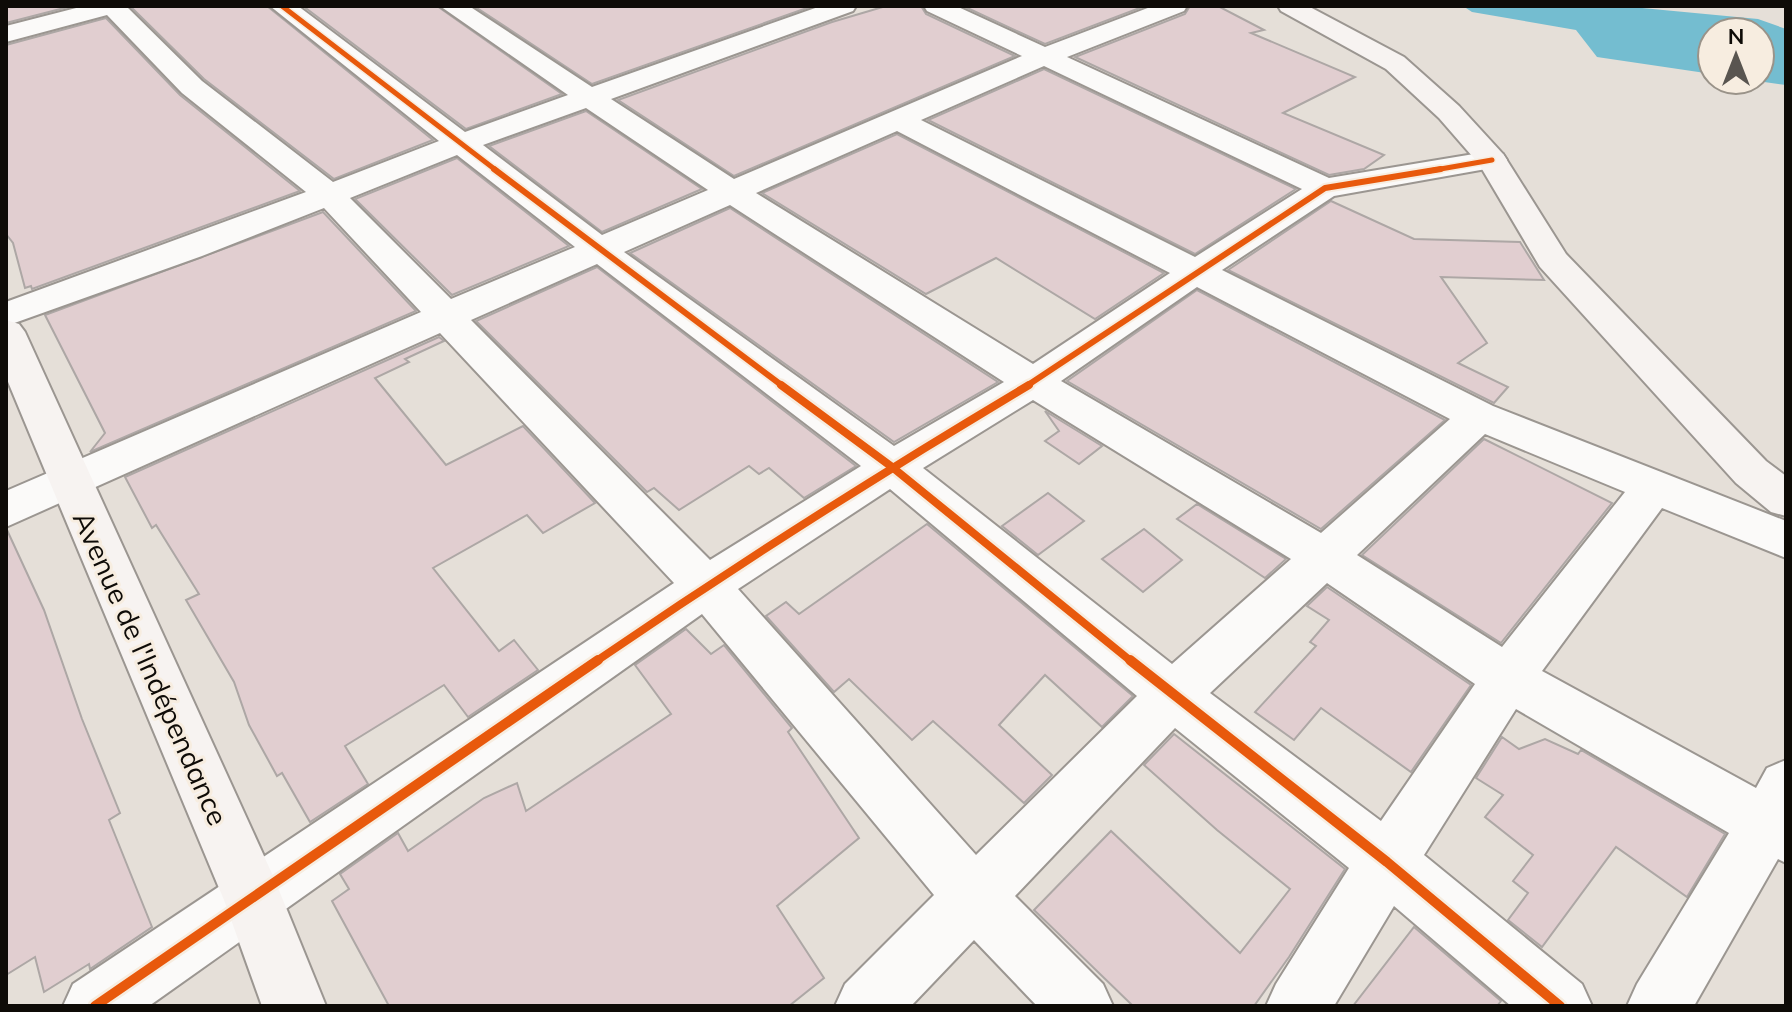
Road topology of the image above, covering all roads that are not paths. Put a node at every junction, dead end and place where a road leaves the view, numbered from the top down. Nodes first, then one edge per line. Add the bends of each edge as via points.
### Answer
1 (112, 6) edge
2 (282, 6) edge
3 (452, 6) edge
4 (844, 6) edge
5 (936, 6) edge
6 (1175, 6) edge
7 (1290, 6) edge
8 (6, 34) edge
9 (1043, 57) junction
10 (589, 96) junction
11 (898, 120) junction
12 (461, 143) junction
13 (1492, 160) junction
14 (1325, 188) junction
15 (732, 192) junction
16 (327, 193) junction
17 (600, 250) junction
18 (1194, 273) junction
19 (6, 315) edge
20 (446, 316) junction
21 (6, 332) edge
22 (1033, 382) junction
23 (1479, 416) junction
24 (892, 467) junction
25 (68, 480) junction
26 (1653, 487) junction
27 (1786, 500) edge
28 (6, 510) edge
29 (1786, 540) edge
30 (1323, 556) junction
31 (706, 586) junction
32 (1508, 678) junction
33 (1173, 695) junction
34 (1780, 815) edge
35 (1387, 862) junction
36 (975, 898) junction
37 (253, 899) junction
38 (95, 1006) edge
39 (294, 1006) edge
40 (867, 1006) edge
41 (1081, 1006) edge
42 (1298, 1006) edge
43 (1560, 1006) edge
44 (1659, 1006) edge

1 - 8 street
1 - 16 street via 192,87
2 - 12 street
3 - 10 street
4 - 10 street
5 - 9 street
6 - 9 street
7 - 13 main road via 1395,63
9 - 11 street
9 - 14 street
10 - 12 street
10 - 15 street
11 - 15 street
11 - 18 street
12 - 16 street
12 - 17 street
13 - 14 street
13 - 27 main road via 1552,260 1751,472
14 - 18 street
15 - 17 street
15 - 22 street
16 - 19 street
16 - 20 street
17 - 20 street
17 - 24 street
18 - 22 street
18 - 23 street
20 - 25 street
20 - 31 street
21 - 25 main road, Avenue de l'Indépendance
22 - 24 street
22 - 30 street
23 - 26 street
23 - 30 street
24 - 31 street
24 - 33 street
25 - 28 street
25 - 37 main road, Avenue de l'Indépendance
26 - 29 street
26 - 32 street
30 - 32 street
30 - 33 street
31 - 36 street
31 - 37 street
32 - 34 street
32 - 35 street
33 - 35 street
33 - 36 street
34 - 44 street
35 - 42 street
35 - 43 street
36 - 40 street
36 - 41 street
37 - 38 street
37 - 39 main road, Avenue de l'Indépendance

